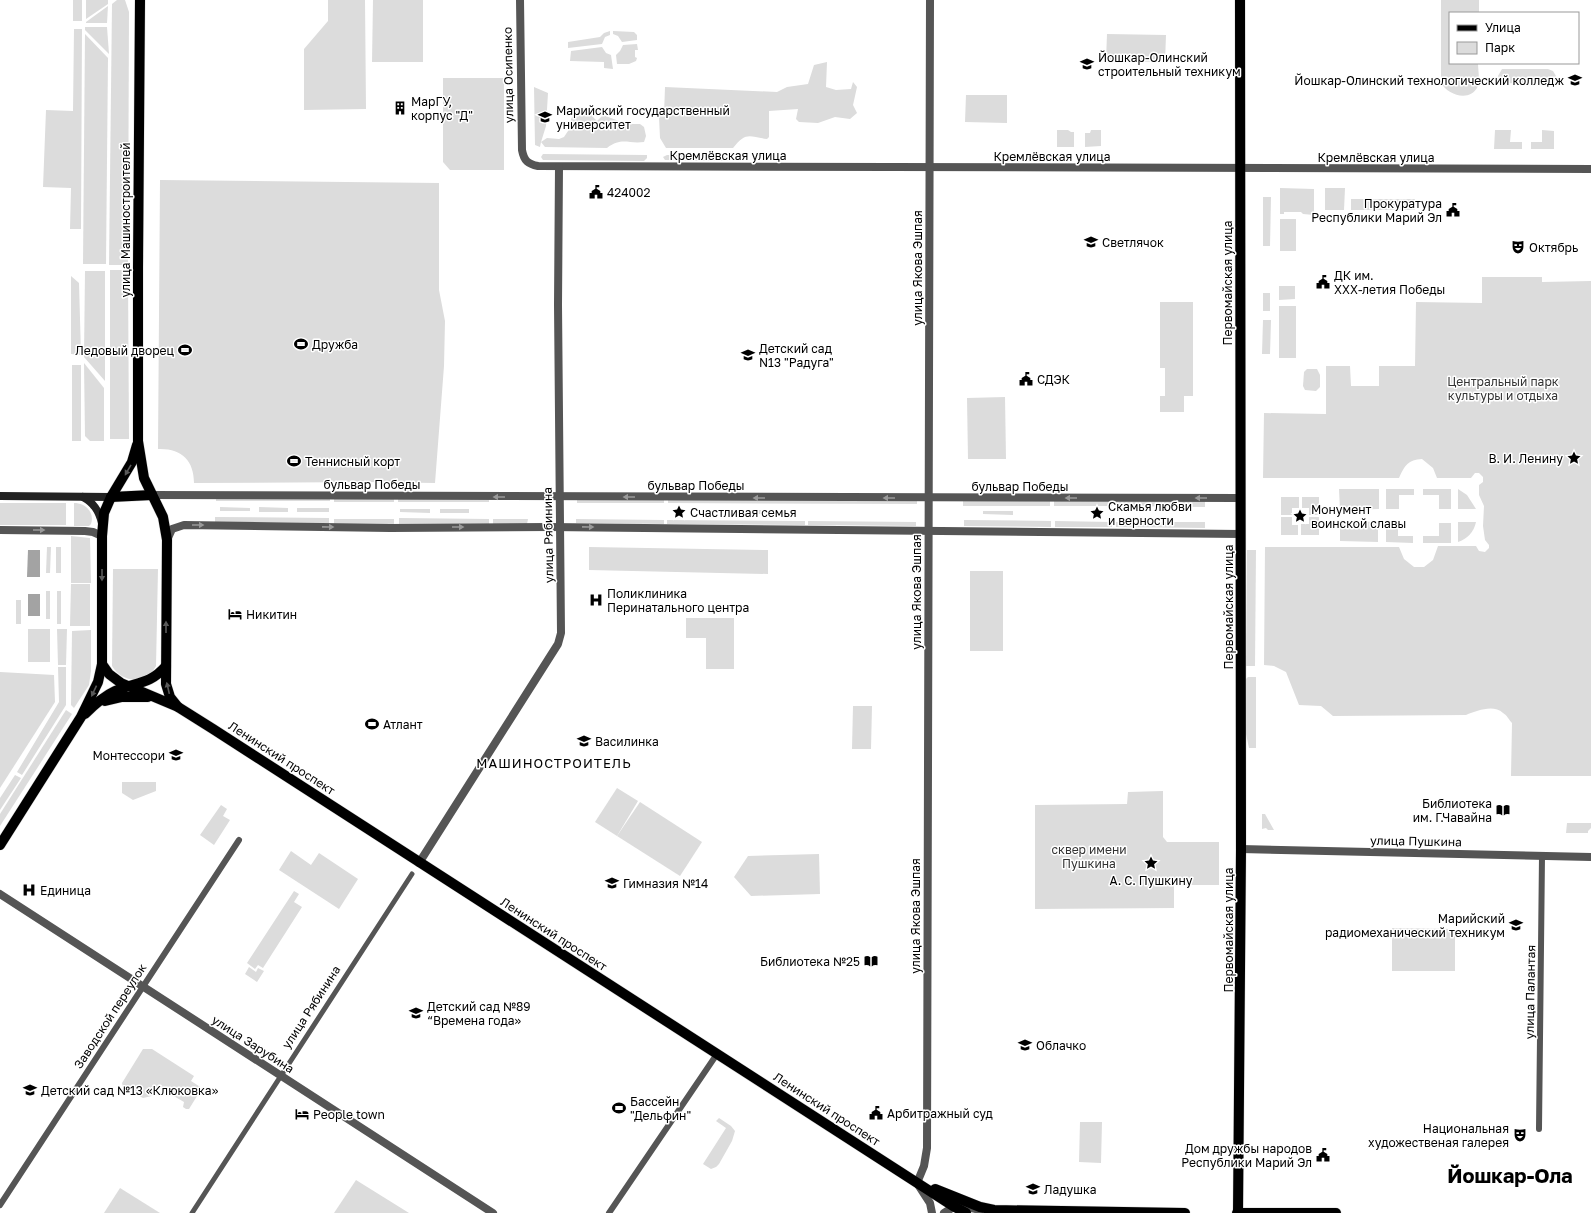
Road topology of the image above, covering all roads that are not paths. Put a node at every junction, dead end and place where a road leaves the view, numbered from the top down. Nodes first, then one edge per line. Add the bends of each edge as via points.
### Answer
1 (140, 0) edge
2 (520, 0) edge
3 (930, 0) edge
4 (1240, 0) edge
5 (522, 150) joint
6 (559, 167) junction
7 (930, 168) junction
8 (1240, 169) junction
9 (1591, 169) edge
10 (138, 441) junction
11 (0, 496) edge
12 (82, 496) junction
13 (111, 496) junction
14 (152, 496) junction
15 (560, 497) junction
16 (928, 498) junction
17 (1240, 498) junction
18 (103, 524) junction
19 (561, 527) junction
20 (0, 530) edge
21 (928, 531) junction
22 (1240, 534) junction
23 (102, 536) junction
24 (167, 540) junction
25 (102, 664) junction
26 (166, 666) junction
27 (129, 687) junction
28 (156, 698) junction
29 (97, 703) junction
30 (178, 707) junction
31 (81, 717) junction
32 (239, 840) dead end
33 (0, 845) edge
34 (1241, 849) junction
35 (1542, 856) junction
36 (1591, 857) edge
37 (419, 863) junction
38 (412, 874) dead end
39 (0, 894) edge
40 (142, 986) junction
41 (717, 1054) junction
42 (281, 1076) junction
43 (1539, 1129) dead end
44 (917, 1183) junction
45 (0, 1205) edge
46 (953, 1206) junction
47 (994, 1210) junction
48 (192, 1213) edge
49 (493, 1213) edge
50 (608, 1213) edge
51 (932, 1213) edge
52 (944, 1213) edge
53 (966, 1213) edge
54 (1185, 1213) edge
55 (1238, 1213) edge
56 (1336, 1213) edge

1 - 10 main road, улица Машиностроителей
2 - 5 street, улица Осипенко
3 - 7 street, улица Якова Эшпая
4 - 8 main road, Первомайская улица
5 - 6 street, Кремлёвская улица via 523,157 530,164
6 - 7 street, Кремлёвская улица
6 - 15 street, улица Рябинина
7 - 8 street, Кремлёвская улица
7 - 16 street, улица Якова Эшпая
8 - 9 street, Кремлёвская улица
8 - 17 main road, Первомайская улица
10 -> 13 main road, улица Машиностроителей via 132,462
10 - 14 main road, улица Машиностроителей via 144,478
11 - 12 main road
12 - 13 main road
12 - 18 main road via 96,507
13 - 14 main road
13 - 18 main road, улица Машиностроителей
15 -> 14 street, бульвар Победы
14 - 24 main road, улица Машиностроителей via 164,517
16 -> 15 street, бульвар Победы
15 - 19 street, улица Рябинина
17 -> 16 street, бульвар Победы
16 - 21 street, улица Якова Эшпая
17 - 22 main road, Первомайская улица
18 - 23 main road, улица Машиностроителей
19 -> 21 street
24 -> 19 street via 172,529 184,525
19 - 37 street, улица Рябинина via 561,633 558,644
20 -> 23 street via 85,530
21 - 22 street
21 - 44 street, улица Якова Эшпая via 927,1148 924,1166
22 - 34 main road, Первомайская улица
23 -> 25 main road, улица Машиностроителей
26 -> 24 main road, Ленинский проспект
25 - 27 main road, Ленинский проспект via 113,678
25 -> 31 main road via 98,682
26 - 27 main road via 149,680
30 -> 26 main road, Ленинский проспект via 168,690
27 - 28 main road, Ленинский проспект
27 - 29 main road via 108,695
28 - 29 main road, Ленинский проспект via 122,697
28 - 30 main road, Ленинский проспект
29 - 31 main road
30 - 37 main road, Ленинский проспект
31 - 33 main road
32 - 40 street, Заводской переулок
34 - 35 street, улица Пушкина
34 - 55 main road, Первомайская улица
35 - 36 street, улица Пушкина
35 - 43 street, улица Палантая
37 - 41 main road, Ленинский проспект
38 - 42 street, улица Рябинина
39 - 40 street, улица Зарубина
40 - 42 street, улица Зарубина
40 - 45 street, Заводской переулок
41 - 44 main road, Ленинский проспект
41 - 50 street
42 - 48 street, улица Рябинина
42 - 49 street, улица Зарубина
44 - 46 main road, Ленинский проспект
44 - 47 main road, Ленинский проспект
44 - 51 street via 930,1203
46 - 47 street
46 - 52 street
46 - 53 main road, Ленинский проспект
47 - 54 main road, Ленинский проспект
55 - 56 main road

